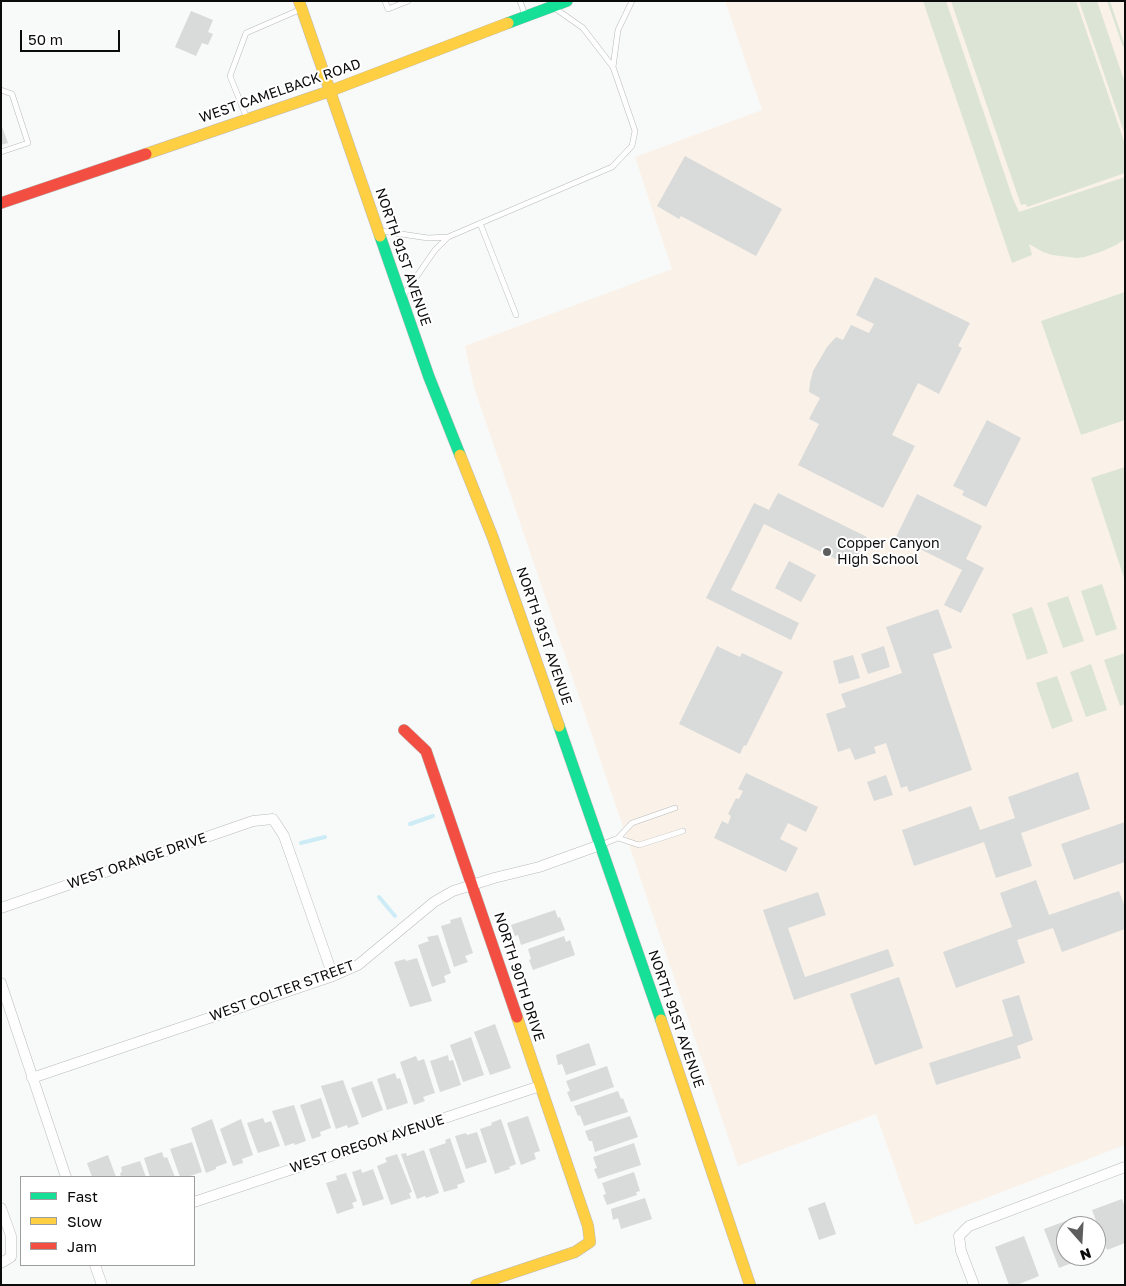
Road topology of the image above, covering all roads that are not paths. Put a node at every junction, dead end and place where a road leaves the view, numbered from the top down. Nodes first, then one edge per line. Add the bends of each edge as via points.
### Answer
1 (385, 1) edge
2 (408, 1) edge
3 (520, 1) edge
4 (567, 1) edge
5 (632, 1) edge
6 (300, 5) edge
7 (553, 6) junction
8 (526, 17) junction
9 (613, 67) junction
10 (1, 90) edge
11 (330, 91) junction
12 (248, 119) junction
13 (1, 152) edge
14 (1, 203) edge
15 (480, 223) junction
16 (378, 230) junction
17 (448, 237) junction
18 (401, 298) junction
19 (516, 314) dead end
20 (404, 730) dead end
21 (675, 808) dead end
22 (683, 831) dead end
23 (618, 838) junction
24 (600, 845) junction
25 (473, 884) junction
26 (1, 908) edge
27 (332, 976) junction
28 (1, 983) edge
29 (32, 1078) junction
30 (540, 1086) junction
31 (1125, 1167) edge
32 (66, 1176) edge
33 (195, 1202) edge
34 (1, 1208) edge
35 (1, 1262) edge
36 (95, 1266) edge
37 (102, 1285) edge
38 (476, 1285) edge
39 (750, 1285) edge
40 (974, 1285) edge

1 - 2 lane via 388,9
3 - 8 lane
4 - 7 main road, WEST CAMELBACK ROAD
5 - 9 lane via 618,30
6 - 11 main road, NORTH 91ST AVENUE
6 - 12 lane via 246,33 230,76
7 - 8 main road, WEST CAMELBACK ROAD
7 - 9 lane via 583,28
8 - 11 main road, WEST CAMELBACK ROAD
9 - 15 lane via 636,131 632,146 612,167
10 - 13 lane via 12,94 28,143
11 - 12 main road, WEST CAMELBACK ROAD
11 - 16 main road, NORTH 91ST AVENUE
12 - 14 main road, WEST CAMELBACK ROAD
15 - 17 lane
15 - 19 lane
16 - 17 lane via 428,238
16 - 18 main road, NORTH 91ST AVENUE
17 - 18 lane
18 - 24 main road, NORTH 91ST AVENUE via 516,601
20 - 25 main road, NORTH 90TH DRIVE via 426,751
21 - 23 lane via 632,823
22 - 23 lane via 640,845
23 - 24 lane
24 - 25 street, WEST COLTER STREET via 539,867
24 - 39 main road, NORTH 91ST AVENUE
25 - 27 street, WEST COLTER STREET via 434,902 358,965
25 - 30 main road, NORTH 90TH DRIVE
26 - 27 street, WEST ORANGE DRIVE via 253,821 273,819 284,836
27 - 29 street, WEST COLTER STREET
28 - 29 street
29 - 32 street
30 - 33 street, WEST OREGON AVENUE
30 - 38 main road, NORTH 90TH DRIVE via 588,1226 590,1242 575,1252
31 - 40 street via 969,1226 959,1236
34 - 35 street via 11,1236 11,1257
36 - 37 street

